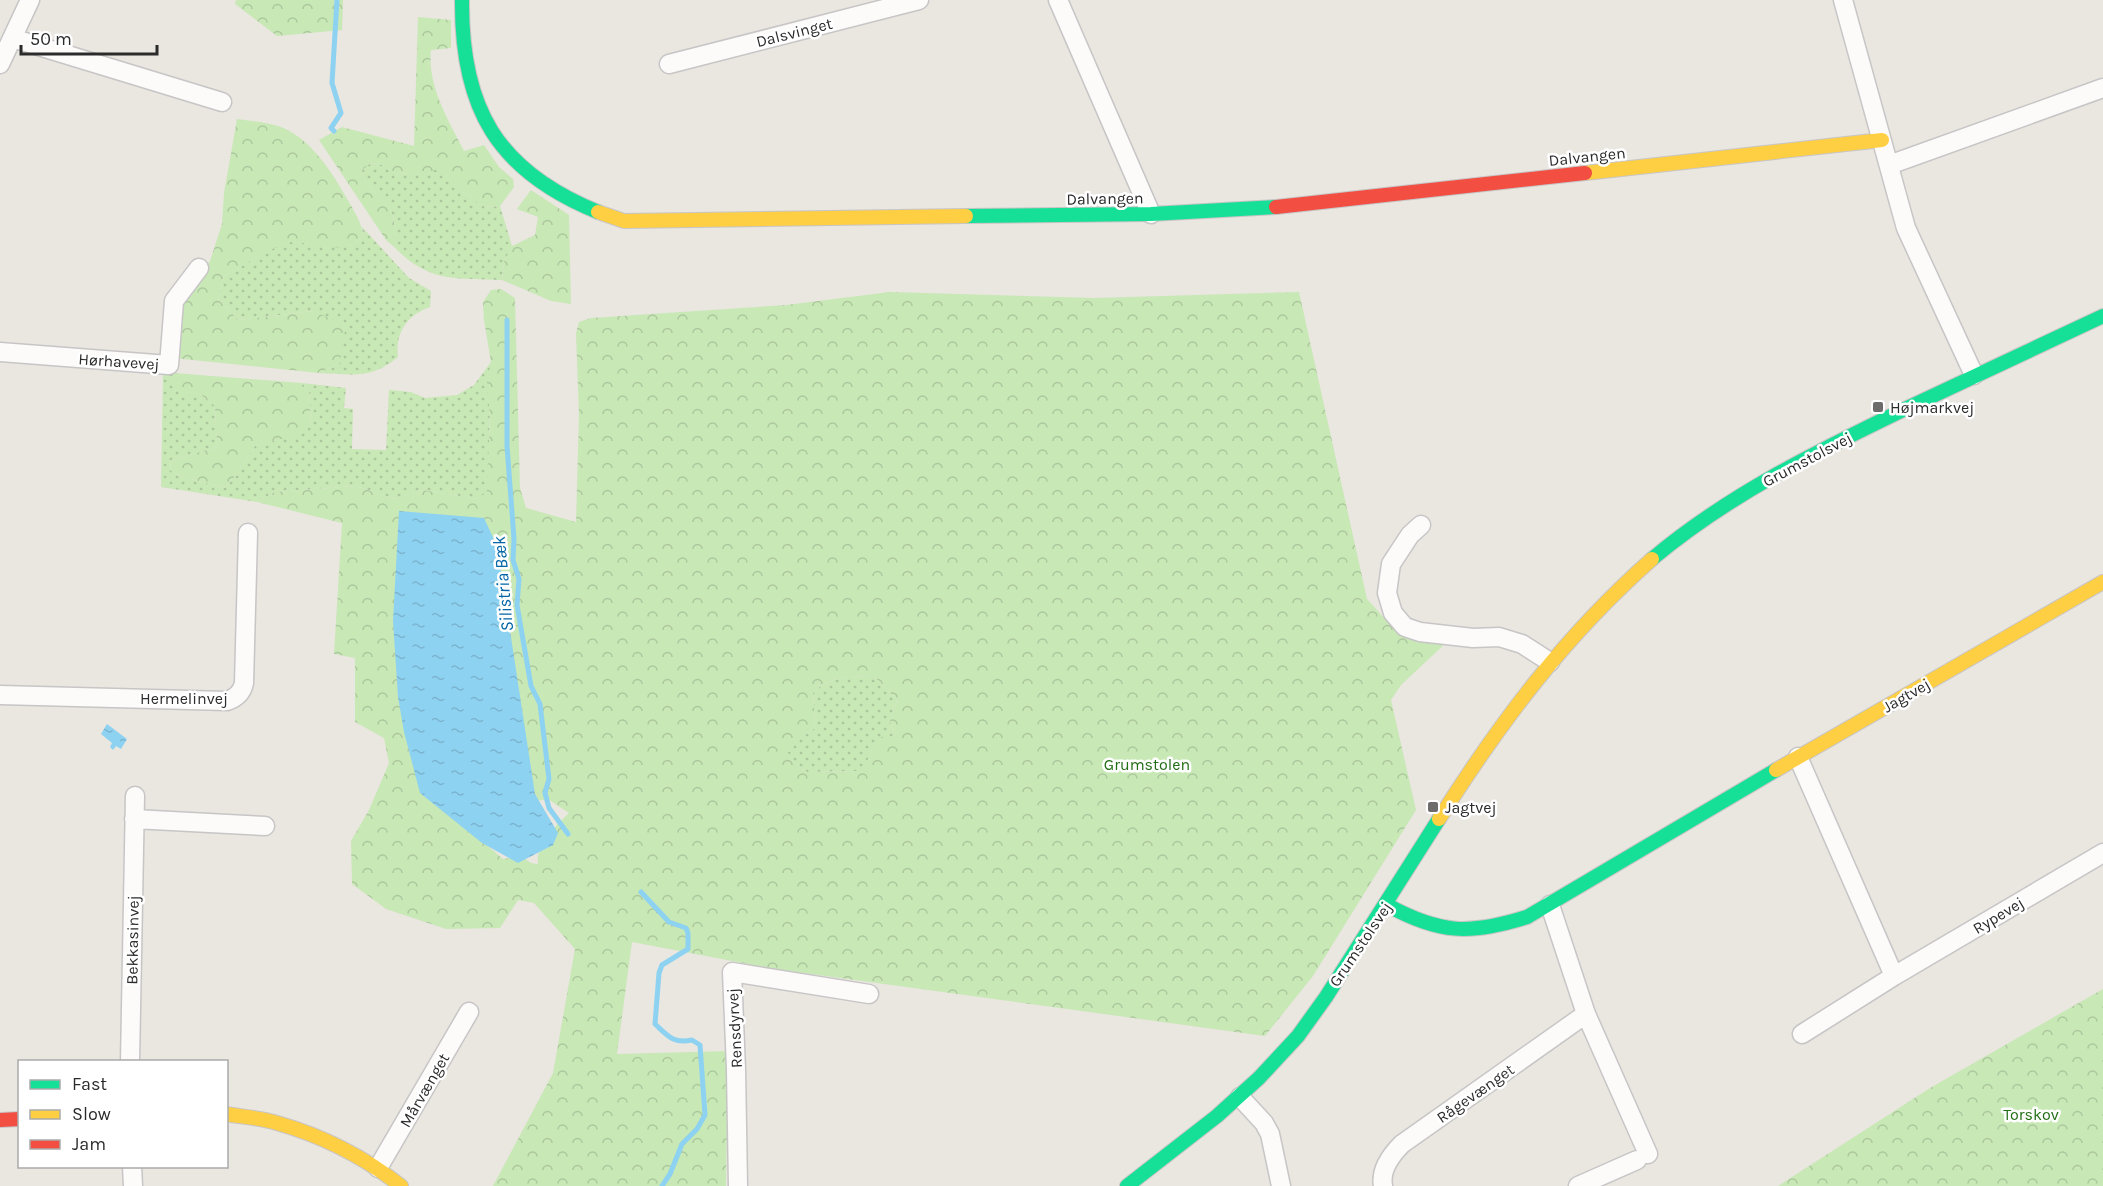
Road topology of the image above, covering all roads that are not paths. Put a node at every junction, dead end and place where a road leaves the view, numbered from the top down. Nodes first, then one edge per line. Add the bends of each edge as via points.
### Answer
1 (30, 0) edge
2 (462, 0) edge
3 (919, 0) edge
4 (1058, 0) edge
5 (1843, 0) edge
6 (9, 31) edge
7 (0, 64) edge
8 (669, 64) dead end
9 (2103, 88) edge
10 (222, 102) dead end
11 (1882, 140) junction
12 (1889, 165) junction
13 (1151, 214) junction
14 (198, 268) dead end
15 (2102, 319) edge
16 (0, 352) edge
17 (1974, 375) junction
18 (1421, 525) dead end
19 (248, 532) dead end
20 (2103, 582) edge
21 (1550, 662) junction
22 (0, 695) edge
23 (1798, 757) junction
24 (135, 796) dead end
25 (134, 819) junction
26 (265, 826) dead end
27 (2103, 853) edge
28 (1387, 905) junction
29 (1550, 905) junction
30 (1894, 976) junction
31 (869, 994) dead end
32 (469, 1012) dead end
33 (1586, 1014) junction
34 (1802, 1034) dead end
35 (130, 1060) edge
36 (1240, 1097) junction
37 (228, 1114) edge
38 (18, 1119) edge
39 (0, 1120) edge
40 (132, 1168) edge
41 (378, 1168) junction
42 (133, 1186) edge
43 (401, 1186) edge
44 (738, 1186) edge
45 (1127, 1186) edge
46 (1281, 1186) edge
47 (1383, 1186) edge
48 (1578, 1186) edge

1 - 6 street
2 - 13 street, Dalvangen via 467,68 478,107 489,128 507,152 554,192 608,217 624,221 680,221
3 - 8 street, Dalsvinget
4 - 13 street
5 - 11 street
6 - 7 street
6 - 10 street
9 - 12 street
11 - 12 street
11 - 13 street, Dalvangen via 1296,206
12 - 17 street via 1906,228
14 - 16 street, Hørhavevej via 174,301 169,365
15 - 17 street, Grumstolsvej
17 - 21 street, Grumstolsvej via 1785,468 1724,505 1651,560
18 - 21 street via 1392,564 1387,593 1393,613 1405,627 1473,638 1499,637 1522,644
19 - 22 street, Hermelinvej via 244,683 233,699
20 - 23 street, Jagtvej
21 - 28 street, Grumstolsvej via 1490,740
23 - 29 street, Jagtvej
23 - 30 street
24 - 25 street, Bekkasinvej
25 - 26 street
25 - 35 street, Bekkasinvej
27 - 30 street, Rypevej
28 - 29 street, Jagtvej via 1423,924 1463,930 1505,925
28 - 36 street, Grumstolsvej via 1300,1034
29 - 33 street
30 - 34 street, Rypevej
31 - 44 street, Rensdyrvej via 732,972
32 - 41 street, Mårvænget
33 - 47 street, Rågevænget via 1402,1144 1388,1161
33 - 48 street via 1642,1157
36 - 45 street, Grumstolsvej
36 - 46 street via 1270,1134
37 - 41 street via 275,1122 330,1142
38 - 39 street
40 - 42 street
41 - 43 street

